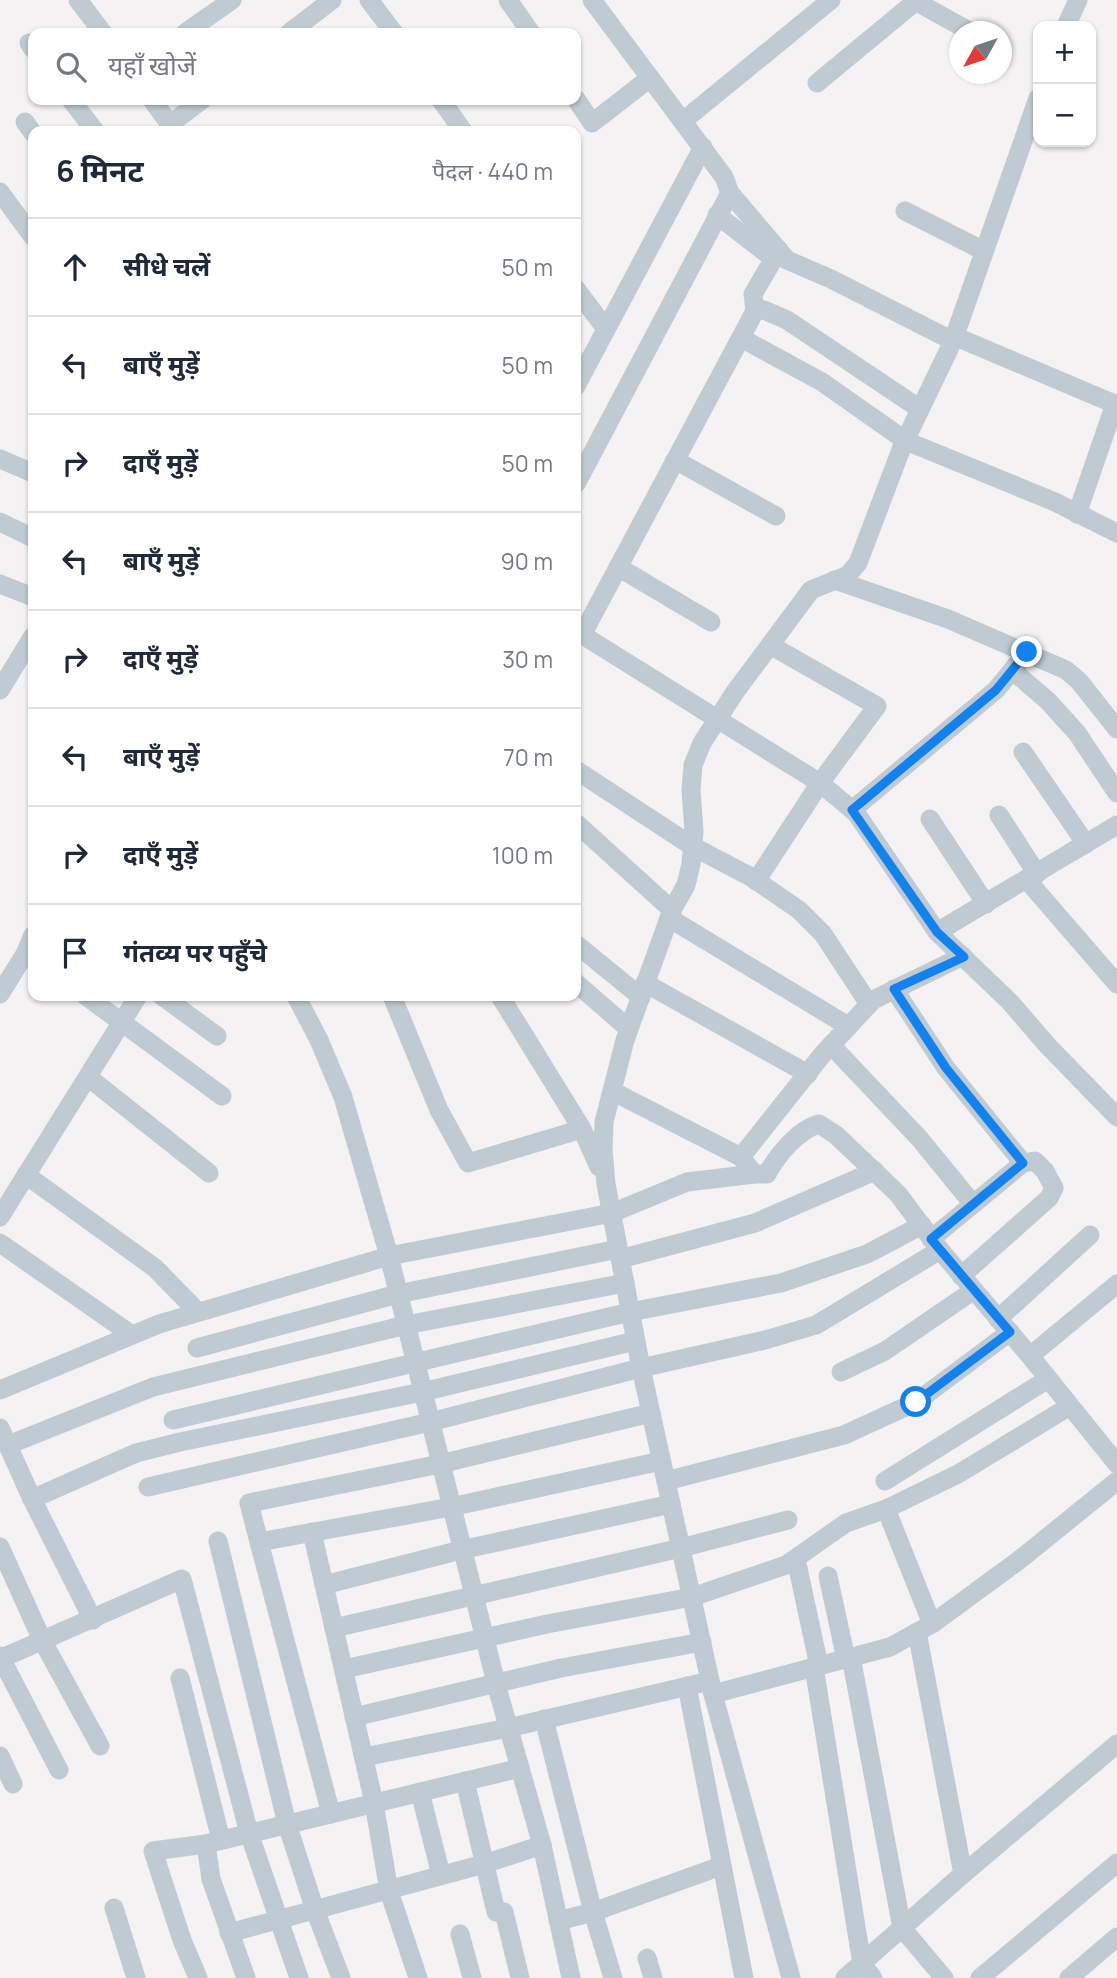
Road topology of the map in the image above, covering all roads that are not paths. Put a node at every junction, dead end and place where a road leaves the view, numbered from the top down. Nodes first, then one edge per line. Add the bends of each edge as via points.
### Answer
1 (232, 0) edge
2 (332, 0) edge
3 (369, 0) edge
4 (508, 0) edge
5 (592, 0) edge
6 (831, 0) edge
7 (1078, 0) edge
8 (914, 1) edge
9 (84, 2) edge
10 (951, 21) edge
11 (1068, 21) edge
12 (100, 28) edge
13 (193, 28) edge
14 (296, 28) edge
15 (390, 28) edge
16 (528, 28) edge
17 (650, 78) junction
18 (817, 83) dead end
19 (75, 105) edge
20 (156, 105) edge
21 (197, 105) edge
22 (445, 105) edge
23 (580, 105) edge
24 (1033, 112) edge
25 (683, 121) junction
26 (91, 126) edge
27 (172, 126) edge
28 (175, 126) edge
29 (459, 126) edge
30 (702, 148) junction
31 (0, 192) edge
32 (730, 192) junction
33 (905, 211) dead end
34 (717, 215) junction
35 (28, 230) edge
36 (984, 251) junction
37 (776, 255) junction
38 (581, 297) edge
39 (755, 311) junction
40 (606, 329) junction
41 (740, 338) junction
42 (953, 338) junction
43 (581, 376) edge
44 (1116, 405) edge
45 (920, 410) junction
46 (906, 441) junction
47 (0, 459) edge
48 (675, 460) junction
49 (28, 471) edge
50 (581, 474) edge
51 (1077, 514) junction
52 (776, 516) dead end
53 (0, 522) edge
54 (1117, 533) edge
55 (28, 536) edge
56 (618, 567) junction
57 (835, 580) junction
58 (0, 584) edge
59 (28, 595) edge
60 (711, 622) dead end
61 (581, 630) edge
62 (581, 634) edge
63 (28, 644) edge
64 (769, 645) junction
65 (1027, 652) junction
66 (1013, 671) junction
67 (0, 690) edge
68 (717, 721) junction
69 (1117, 729) edge
70 (1023, 752) dead end
71 (581, 773) edge
72 (820, 783) junction
73 (1117, 793) edge
74 (852, 810) junction
75 (999, 815) dead end
76 (930, 819) dead end
77 (1117, 825) edge
78 (581, 828) edge
79 (1086, 844) junction
80 (692, 846) junction
81 (1032, 877) junction
82 (757, 881) junction
83 (986, 904) junction
84 (670, 914) junction
85 (937, 932) junction
86 (581, 947) edge
87 (964, 957) junction
88 (28, 958) edge
89 (1117, 984) edge
90 (581, 988) edge
91 (894, 989) junction
92 (643, 990) junction
93 (0, 994) edge
94 (93, 1001) edge
95 (135, 1001) edge
96 (169, 1001) edge
97 (299, 1001) edge
98 (395, 1001) edge
99 (503, 1001) edge
100 (869, 1004) junction
101 (122, 1021) junction
102 (848, 1026) junction
103 (629, 1029) junction
104 (217, 1036) dead end
105 (831, 1045) junction
106 (808, 1074) junction
107 (88, 1077) junction
108 (612, 1091) junction
109 (222, 1096) dead end
110 (1113, 1107) edge
111 (582, 1129) junction
112 (741, 1157) junction
113 (1023, 1163) junction
114 (875, 1171) junction
115 (209, 1173) dead end
116 (754, 1174) junction
117 (26, 1175) junction
118 (606, 1184) junction
119 (973, 1204) junction
120 (612, 1213) junction
121 (0, 1217) edge
122 (1090, 1235) dead end
123 (931, 1238) junction
124 (0, 1243) edge
125 (619, 1254) junction
126 (388, 1256) junction
127 (625, 1283) junction
128 (967, 1283) junction
129 (1117, 1284) edge
130 (398, 1294) junction
131 (198, 1312) junction
132 (630, 1312) junction
133 (406, 1325) junction
134 (1004, 1326) junction
135 (132, 1335) junction
136 (635, 1341) junction
137 (197, 1348) dead end
138 (1030, 1356) junction
139 (415, 1361) junction
140 (640, 1368) junction
141 (841, 1373) dead end
142 (1048, 1379) junction
143 (0, 1390) edge
144 (422, 1392) junction
145 (1070, 1406) junction
146 (651, 1413) junction
147 (173, 1420) dead end
148 (430, 1422) junction
149 (4, 1437) edge
150 (661, 1461) junction
151 (440, 1464) junction
152 (1117, 1464) edge
153 (666, 1481) junction
154 (885, 1481) dead end
155 (1117, 1481) edge
156 (148, 1487) dead end
157 (32, 1499) junction
158 (671, 1504) junction
159 (451, 1507) junction
160 (886, 1509) junction
161 (788, 1520) dead end
162 (312, 1532) junction
163 (218, 1541) dead end
164 (259, 1542) junction
165 (0, 1547) edge
166 (681, 1548) junction
167 (461, 1550) junction
168 (796, 1559) junction
169 (828, 1576) dead end
170 (324, 1585) junction
171 (473, 1596) junction
172 (692, 1597) junction
173 (93, 1620) junction
174 (334, 1628) junction
175 (924, 1628) junction
176 (484, 1638) junction
177 (42, 1640) junction
178 (702, 1642) junction
179 (0, 1658) edge
180 (848, 1658) junction
181 (817, 1667) junction
182 (344, 1670) junction
183 (180, 1678) dead end
184 (496, 1683) junction
185 (687, 1686) junction
186 (712, 1688) junction
187 (354, 1717) junction
188 (544, 1719) junction
189 (508, 1728) junction
190 (1117, 1744) edge
191 (100, 1746) dead end
192 (0, 1756) edge
193 (364, 1757) junction
194 (520, 1768) junction
195 (59, 1770) dead end
196 (465, 1782) junction
197 (13, 1784) dead end
198 (420, 1792) junction
199 (374, 1803) junction
200 (331, 1814) junction
201 (287, 1824) junction
202 (249, 1833) junction
203 (213, 1842) junction
204 (542, 1845) junction
205 (1117, 1863) edge
206 (484, 1864) junction
207 (721, 1866) junction
208 (963, 1874) junction
209 (441, 1875) junction
210 (388, 1891) junction
211 (114, 1908) dead end
212 (314, 1910) junction
213 (593, 1912) junction
214 (278, 1920) junction
215 (558, 1921) junction
216 (902, 1928) junction
217 (229, 1933) junction
218 (460, 1934) dead end
219 (1117, 1937) edge
220 (647, 1958) dead end
221 (868, 1971) edge
222 (136, 1978) edge
223 (198, 1978) edge
224 (246, 1978) edge
225 (299, 1978) edge
226 (341, 1978) edge
227 (418, 1978) edge
228 (472, 1978) edge
229 (520, 1978) edge
230 (571, 1978) edge
231 (613, 1978) edge
232 (653, 1978) edge
233 (744, 1978) edge
234 (791, 1978) edge
235 (845, 1978) edge
236 (944, 1978) edge
237 (980, 1978) edge
238 (1069, 1978) edge

1 - 13 street
2 - 14 street
3 - 15 street
4 - 16 street
5 - 17 street
6 - 25 street
7 - 11 street
8 - 10 street
8 - 18 street
9 - 12 street
17 - 23 street via 592,123
17 - 25 street
19 - 26 street
20 - 27 street
21 - 28 street
22 - 29 street
24 - 36 street
25 - 30 street
30 - 32 street
30 - 40 street
31 - 35 street
32 - 34 street
32 - 37 street
33 - 36 street
34 - 37 street
34 - 50 street
36 - 42 street
37 - 39 street via 753,294
37 - 42 street
38 - 40 street
39 - 41 street
39 - 45 street via 787,320
40 - 43 street
41 - 46 street via 822,383
41 - 48 street
42 - 44 street
42 - 45 street
44 - 51 street
45 - 46 street
46 - 51 street
46 - 57 street via 858,562 848,575
47 - 49 street
48 - 52 street
48 - 56 street
51 - 54 street
53 - 55 street
56 - 60 street
56 - 61 street
57 - 64 street via 811,590
57 - 65 street
58 - 59 street
62 - 68 street
63 - 67 street
64 - 68 street
64 - 72 street via 877,706
65 - 66 street
65 - 69 street via 1079,681
66 - 73 street via 1077,733
66 - 74 street
68 - 72 street
68 - 80 street via 694,765
70 - 79 street
71 - 80 street
72 - 74 street
72 - 82 street
74 - 85 street
75 - 81 street
76 - 83 street
77 - 79 street
78 - 84 street
79 - 81 street
80 - 82 street
80 - 84 street via 686,885
81 - 83 street
81 - 89 street
82 - 100 street via 823,934
83 - 85 street
84 - 92 street
84 - 102 street
85 - 87 street
86 - 92 street
87 - 91 street
87 - 110 street
88 - 93 street
90 - 103 street
91 - 100 street
91 - 113 street via 946,1068
92 - 103 street
92 - 106 street
94 - 101 street
95 - 101 street
96 - 104 street
97 - 126 street via 343,1097
98 - 111 street via 439,1110 468,1163
99 - 111 street
100 - 102 street
101 - 107 street
101 - 109 street
102 - 105 street
103 - 108 street
105 - 106 street
105 - 119 street via 919,1138
106 - 112 street
107 - 115 street
107 - 117 street
108 - 112 street
108 - 118 street via 604,1122
111 - 118 street
112 - 116 street
113 - 119 street
113 - 128 street via 1035,1161 1054,1188
114 - 116 street via 819,1125 806,1128 767,1174
114 - 123 street
114 - 125 street via 754,1223
116 - 120 street via 687,1182
117 - 121 street
117 - 131 street via 155,1268
118 - 120 street
119 - 123 street
120 - 125 street
120 - 126 street
122 - 134 street
123 - 128 street
123 - 132 street via 780,1283
123 - 140 street via 816,1325
124 - 135 street
125 - 127 street
125 - 130 street
126 - 130 street
126 - 131 street
127 - 132 street
127 - 133 street
128 - 134 street
128 - 141 street via 885,1351
129 - 138 street
130 - 133 street
130 - 137 street
131 - 135 street
132 - 136 street
132 - 139 street
133 - 139 street
133 - 149 street via 153,1387
134 - 138 street
134 - 153 street via 916,1402 844,1435
135 - 143 street
136 - 140 street
136 - 144 street
138 - 142 street
139 - 144 street
139 - 147 street
140 - 146 street
140 - 148 street
142 - 145 street
142 - 154 street
144 - 148 street
144 - 157 street via 136,1453
145 - 152 street
145 - 160 street via 958,1474
146 - 150 street
146 - 151 street
148 - 151 street
148 - 156 street
149 - 157 street
150 - 153 street
150 - 159 street
151 - 159 street
151 - 164 street via 249,1503
153 - 158 street
155 - 175 street via 1018,1561
157 - 173 street
158 - 166 street
158 - 167 street
159 - 162 street
159 - 167 street
160 - 168 street via 846,1524
160 - 175 street
161 - 166 street
162 - 164 street
162 - 170 street
163 - 201 street
164 - 200 street
165 - 177 street
166 - 171 street
166 - 172 street
167 - 170 street
167 - 171 street
168 - 172 street
168 - 181 street
169 - 180 street
170 - 174 street
171 - 174 street
171 - 176 street
172 - 176 street
172 - 178 street
173 - 177 street
173 - 202 street via 182,1579
174 - 182 street
175 - 180 street via 890,1647
175 - 208 street
176 - 182 street
176 - 184 street
177 - 179 street
177 - 191 street
178 - 184 street
178 - 186 street
179 - 195 street
180 - 181 street
180 - 216 street
181 - 186 street
181 - 221 street
182 - 187 street
183 - 203 street
184 - 187 street
184 - 189 street
185 - 186 street
185 - 188 street
185 - 207 street
186 - 234 street
187 - 193 street
188 - 189 street
188 - 213 street
189 - 193 street
189 - 194 street
190 - 208 street
192 - 197 street
193 - 199 street
194 - 196 street
194 - 204 street
196 - 198 street
196 - 206 street
198 - 199 street
198 - 209 street
199 - 200 street
199 - 210 street
200 - 201 street
201 - 202 street
201 - 212 street
202 - 203 street
202 - 214 street
203 - 217 street via 211,1879
203 - 223 street via 153,1851
204 - 206 street
204 - 215 street
205 - 237 street
206 - 209 street
206 - 229 street via 496,1912 504,1912
207 - 213 street
207 - 233 street
208 - 216 street
209 - 210 street
210 - 212 street
210 - 227 street
211 - 222 street
212 - 214 street
212 - 226 street
213 - 215 street
213 - 231 street
214 - 217 street
214 - 225 street
215 - 230 street
216 - 221 street
216 - 236 street
217 - 224 street
218 - 228 street
219 - 238 street
220 - 232 street
221 - 235 street

